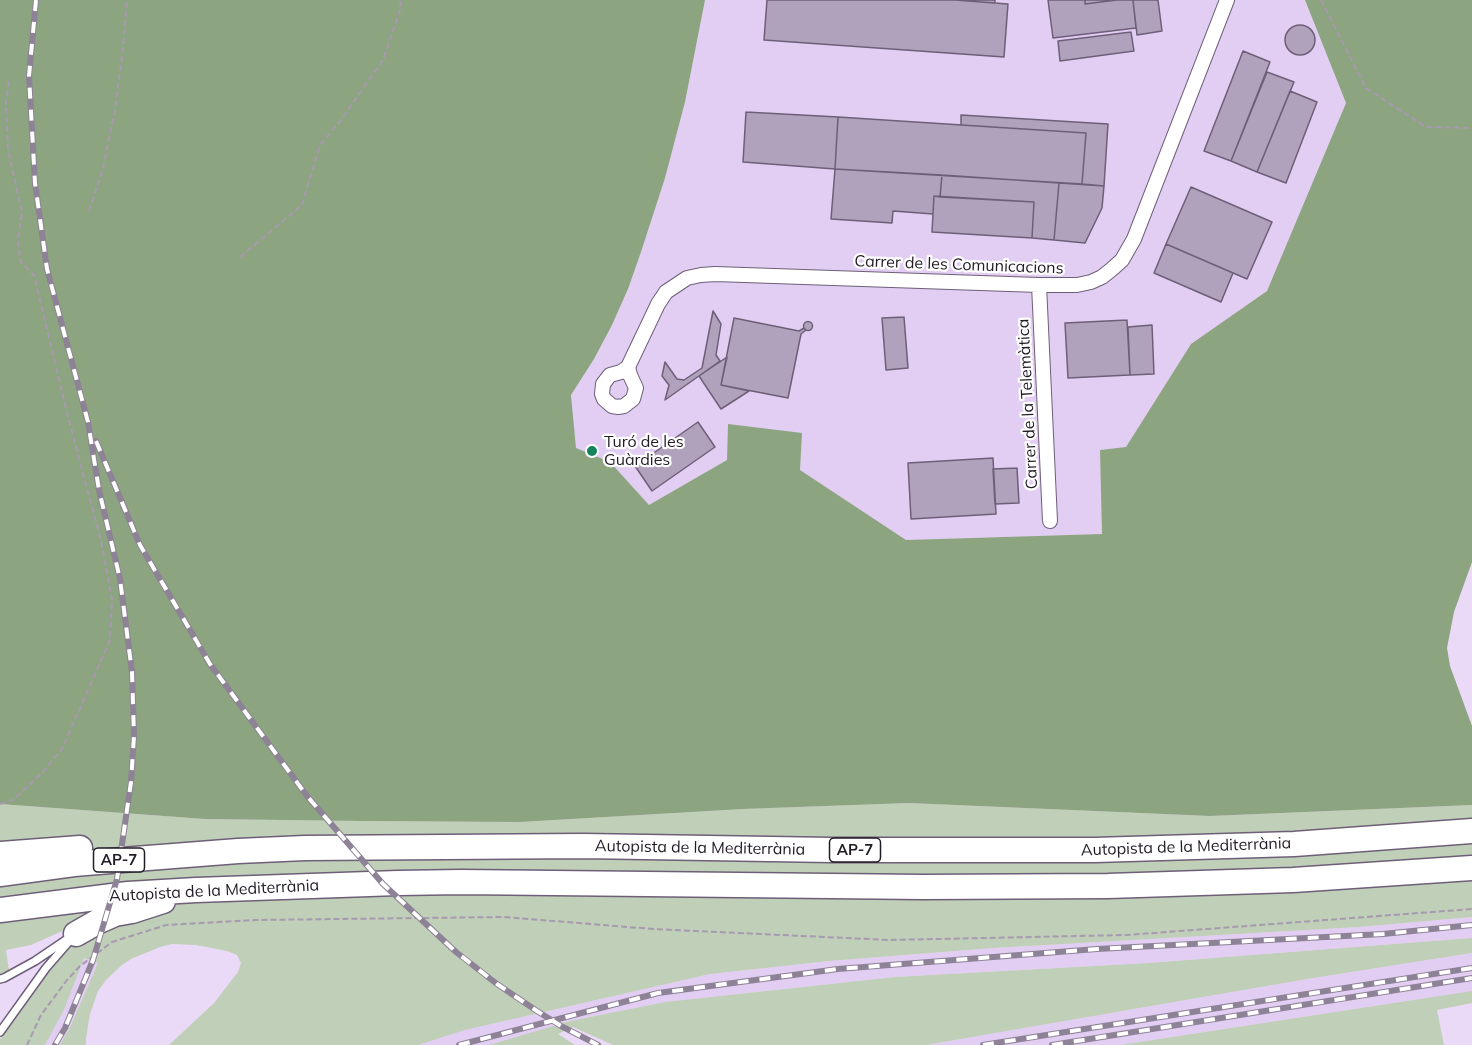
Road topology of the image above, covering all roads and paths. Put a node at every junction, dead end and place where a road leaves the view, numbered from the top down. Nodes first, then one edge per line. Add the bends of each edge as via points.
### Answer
1 (127, 0) edge
2 (400, 0) edge
3 (1227, 0) edge
4 (1321, 0) edge
5 (9, 80) dead end
6 (1472, 128) edge
7 (88, 211) dead end
8 (240, 257) dead end
9 (1039, 285) junction
10 (628, 367) dead end
11 (1050, 521) dead end
12 (0, 804) edge
13 (1472, 831) edge
14 (238, 851) junction
15 (0, 854) edge
16 (1472, 868) edge
17 (0, 874) edge
18 (196, 890) junction
19 (1472, 909) edge
20 (0, 910) edge
21 (76, 934) junction
22 (2, 979) edge
23 (0, 1032) edge
24 (27, 1045) edge

1 - 7 path via 116,110 102,172
2 - 8 path via 383,60 320,145 302,205
3 - 9 street, Carrer de les Comunicacions via 1134,239 1122,260 1091,282
4 - 6 path via 1366,88 1426,128
5 - 12 path via 8,150 22,212 20,261 34,275 112,599 110,640 62,749 13,800
9 - 10 street, Carrer de les Comunicacions via 701,275 687,278 666,292
9 - 11 street, Carrer de la Telemàtica
13 - 14 highway, Autopista de la Mediterrània / AP-7 via 1294,844 1095,850 560,846
14 - 15 highway via 109,846
14 - 17 highway, Autopista de la Mediterrània / AP-7
16 - 18 highway, Autopista de la Mediterrània / AP-7 via 1293,880 1108,886 461,882
18 - 20 highway, Autopista de la Mediterrània / AP-7
18 - 21 highway via 115,914
19 - 24 path via 1127,935 889,940 653,929 504,917 166,924 112,942 80,966 40,1015
21 - 22 lane
21 - 23 lane

